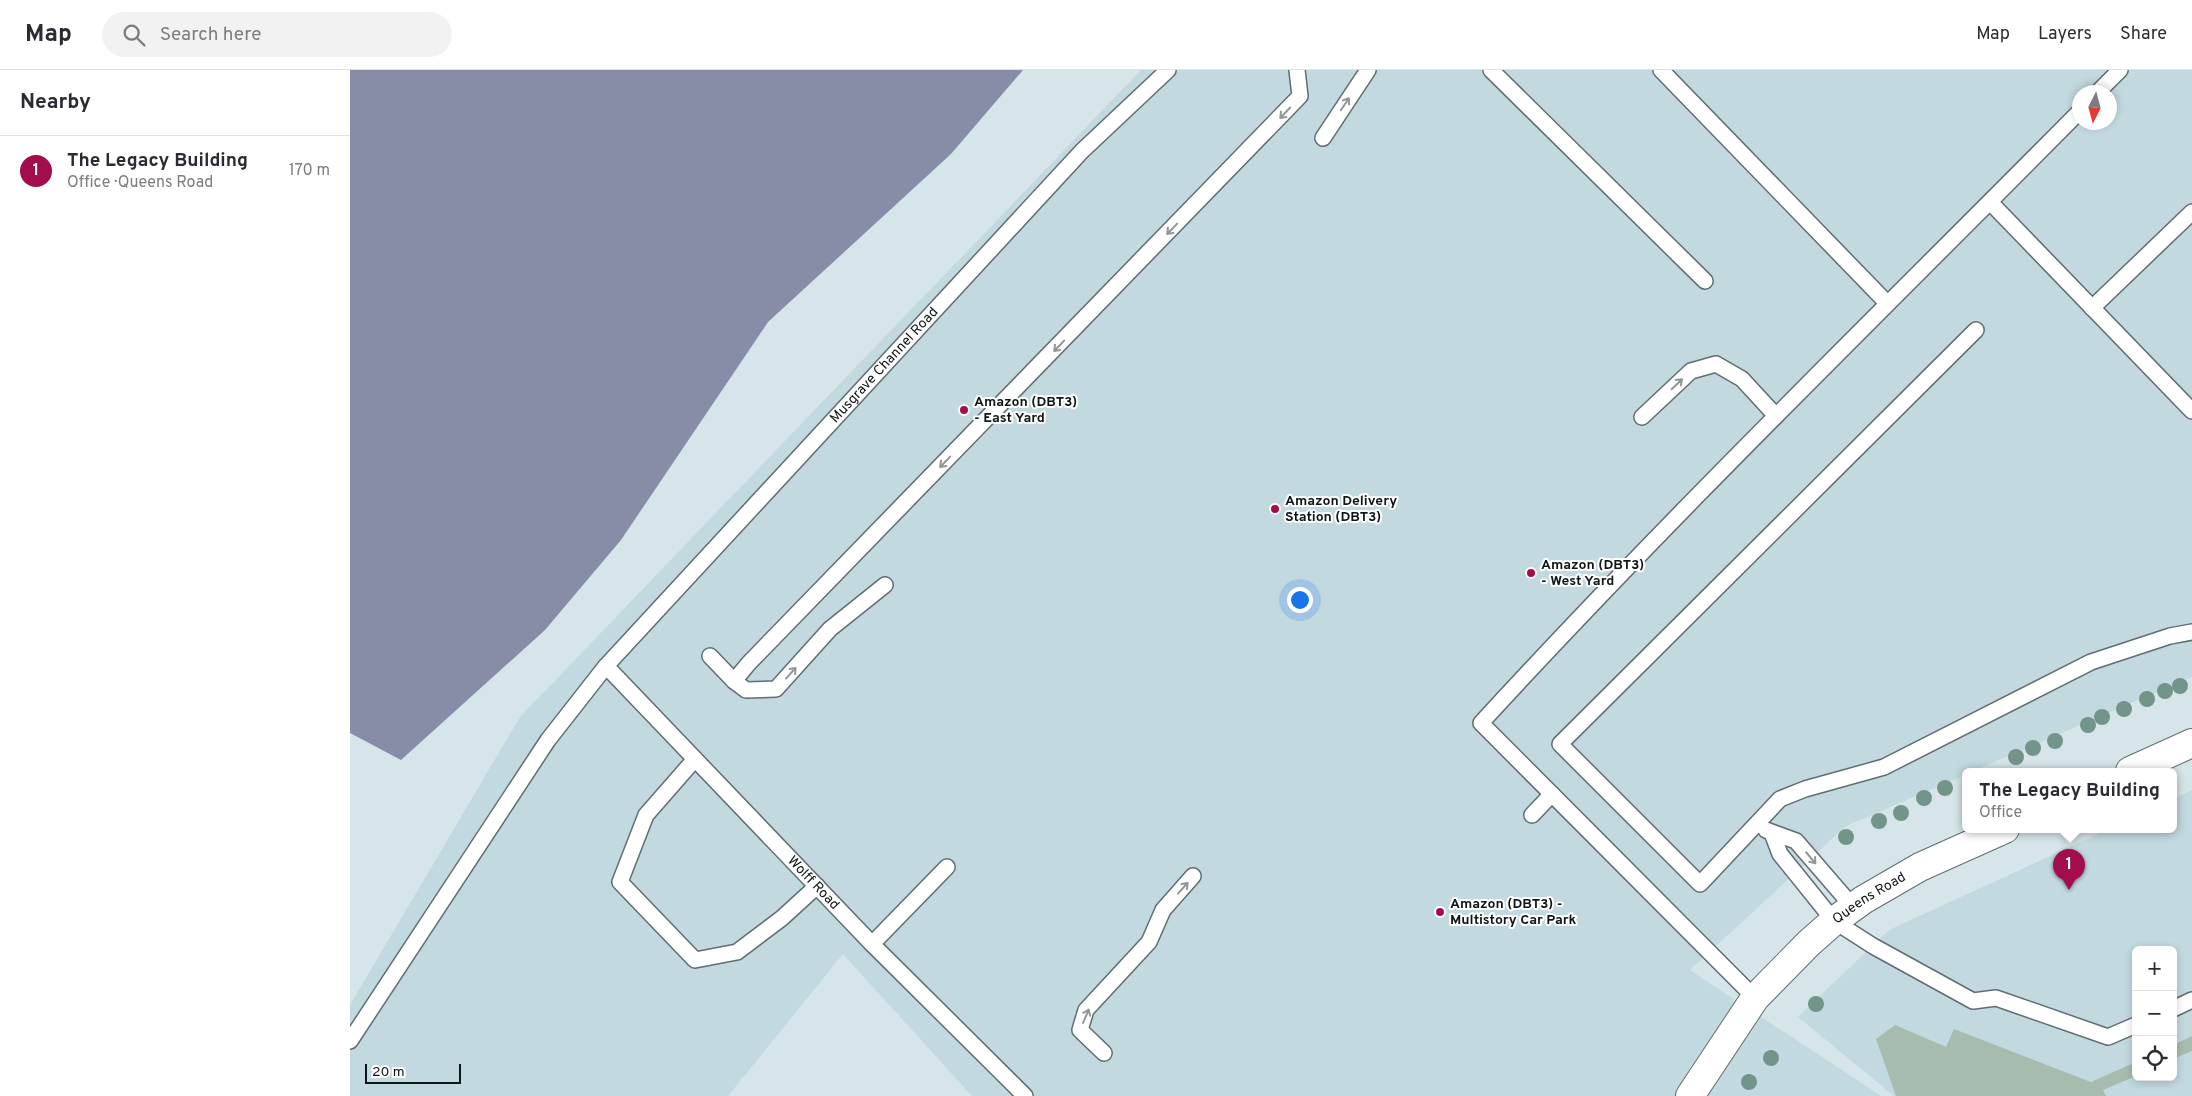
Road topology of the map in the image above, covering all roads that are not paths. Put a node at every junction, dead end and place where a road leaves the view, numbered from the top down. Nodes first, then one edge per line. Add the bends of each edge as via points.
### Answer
1 (1168, 70) edge
2 (1297, 70) edge
3 (1368, 70) edge
4 (1491, 70) edge
5 (1661, 70) edge
6 (2120, 70) edge
7 (2105, 85) edge
8 (2072, 119) edge
9 (1323, 138) dead end
10 (1990, 202) junction
11 (2192, 212) edge
12 (1705, 281) dead end
13 (1887, 303) junction
14 (2092, 308) junction
15 (1976, 330) dead end
16 (2192, 411) edge
17 (1776, 416) junction
18 (1642, 417) dead end
19 (885, 585) dead end
20 (2192, 632) edge
21 (710, 656) dead end
22 (606, 666) junction
23 (734, 681) junction
24 (2192, 743) edge
25 (695, 759) junction
26 (2137, 768) edge
27 (1552, 794) junction
28 (1532, 815) dead end
29 (1756, 825) junction
30 (1772, 833) junction
31 (1996, 833) edge
32 (947, 866) dead end
33 (1193, 876) dead end
34 (817, 886) junction
35 (1844, 914) junction
36 (872, 944) junction
37 (1755, 998) junction
38 (2192, 1000) edge
39 (2177, 1007) edge
40 (2132, 1027) edge
41 (350, 1041) edge
42 (1104, 1053) dead end
43 (1025, 1096) edge
44 (1690, 1096) edge

1 - 22 lane, Musgrave Channel Road via 1082,151
2 -> 23 lane via 1300,96
9 -> 3 lane
4 - 12 lane
5 - 13 lane
6 - 7 lane
8 - 10 lane
10 - 13 lane
10 - 14 lane
11 - 14 lane
13 - 17 lane
14 - 16 lane
15 - 29 lane via 1560,744 1700,884
18 -> 17 lane via 1691,371 1716,364 1742,379
17 - 27 lane via 1566,630 1481,723
23 -> 19 lane via 746,690 776,689 830,629
20 - 29 lane via 2091,662 1884,767 1780,799
21 - 23 lane
22 - 25 lane, Wolff Road
22 - 41 lane, Musgrave Channel Road via 548,740
24 - 26 street
25 - 34 lane, Wolff Road
25 - 34 lane via 646,814 620,882 695,960 737,952
27 - 28 lane
27 - 37 lane
29 - 30 lane
30 - 35 lane via 1780,854
30 -> 35 lane via 1796,841
31 - 35 street, Queens Road via 1920,868
32 - 36 lane
42 -> 33 lane via 1080,1030 1086,1010 1149,942 1163,910
34 - 36 lane, Wolff Road
35 - 37 street, Queens Road via 1809,943
35 - 40 lane via 1873,946 1973,1001 1996,998 2108,1037
36 - 43 lane, Wolff Road
37 - 44 street, Queens Road
38 - 39 lane

